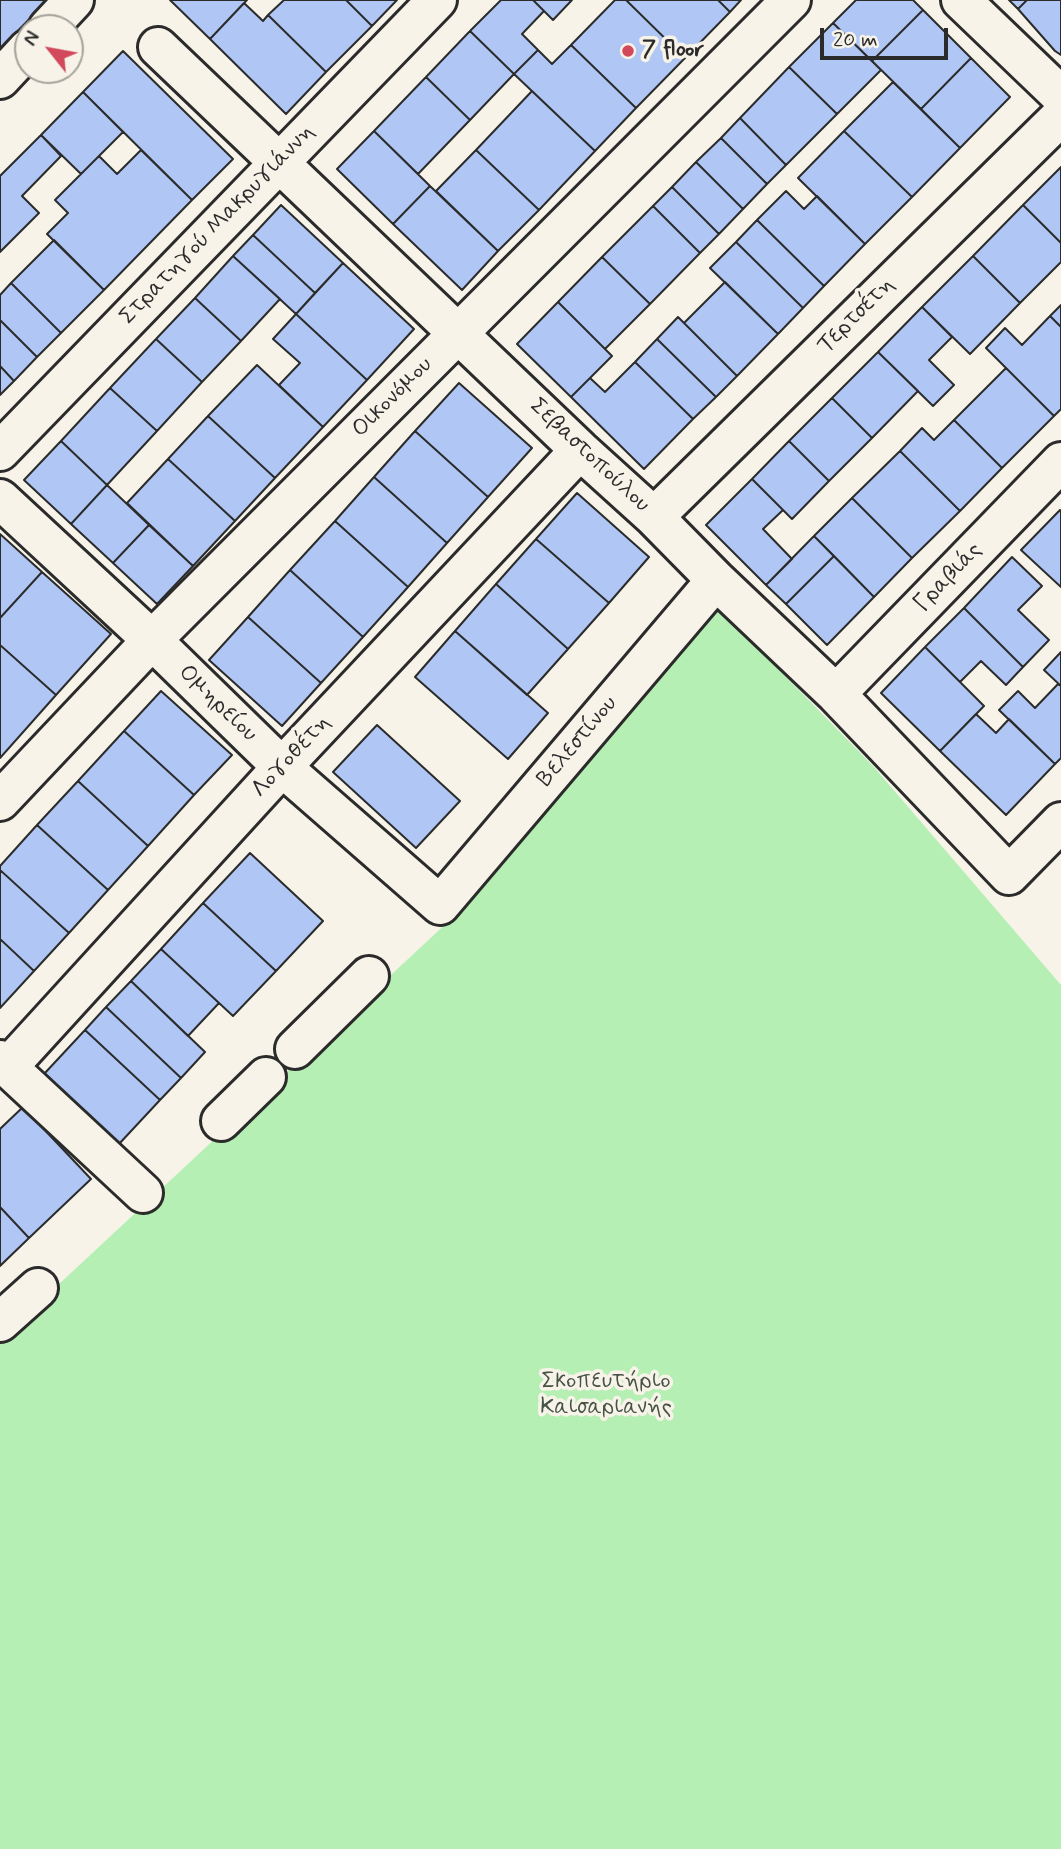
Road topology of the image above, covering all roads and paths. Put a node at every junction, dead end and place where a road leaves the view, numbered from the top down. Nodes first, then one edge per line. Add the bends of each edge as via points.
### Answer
1 (74, 0) edge
2 (437, 0) edge
3 (791, 0) edge
4 (961, 0) edge
5 (61, 14) edge
6 (158, 47) dead end
7 (14, 64) edge
8 (0, 79) edge
9 (1061, 96) edge
10 (1061, 116) edge
11 (279, 162) junction
12 (459, 333) junction
13 (580, 450) junction
14 (0, 451) edge
15 (1061, 462) edge
16 (0, 499) edge
17 (654, 517) junction
18 (716, 580) junction
19 (152, 640) junction
20 (836, 694) junction
21 (282, 767) junction
22 (0, 801) edge
23 (1061, 822) edge
24 (440, 905) joint
25 (369, 976) dead end
26 (295, 1049) dead end
27 (4, 1063) edge
28 (266, 1077) dead end
29 (220, 1121) dead end
30 (144, 1193) dead end
31 (38, 1288) dead end
32 (0, 1322) edge

1 - 5 street
2 - 11 street, Στρατηγού Μακρυγιάννη
3 - 12 street, Οικονόμου
4 - 9 street
6 - 11 street, Σεβαστοπούλου
7 - 8 street
10 - 17 street, Τερτσέτη
11 - 12 street, Σεβαστοπούλου
11 - 14 street, Στρατηγού Μακρυγιάννη
12 - 13 street, Σεβαστοπούλου
12 - 19 street, Οικονόμου
13 - 17 street, Σεβαστοπούλου
13 - 21 street, Λογοθέτη
15 - 20 street, Γραβιάς
16 - 19 street, Ομηρείου
17 - 18 street, Σεβαστοπούλου
18 - 20 street, Σεβαστοπούλου
18 - 24 street, Βελεστίνου
19 - 21 street, Ομηρείου
19 - 22 street, Οικονόμου
20 - 23 street, Σεβαστοπούλου via 1009,875
21 - 24 street, Ομηρείου
21 - 27 street, Λογοθέτη
25 - 26 street
27 - 30 street
28 - 29 street
31 - 32 street

